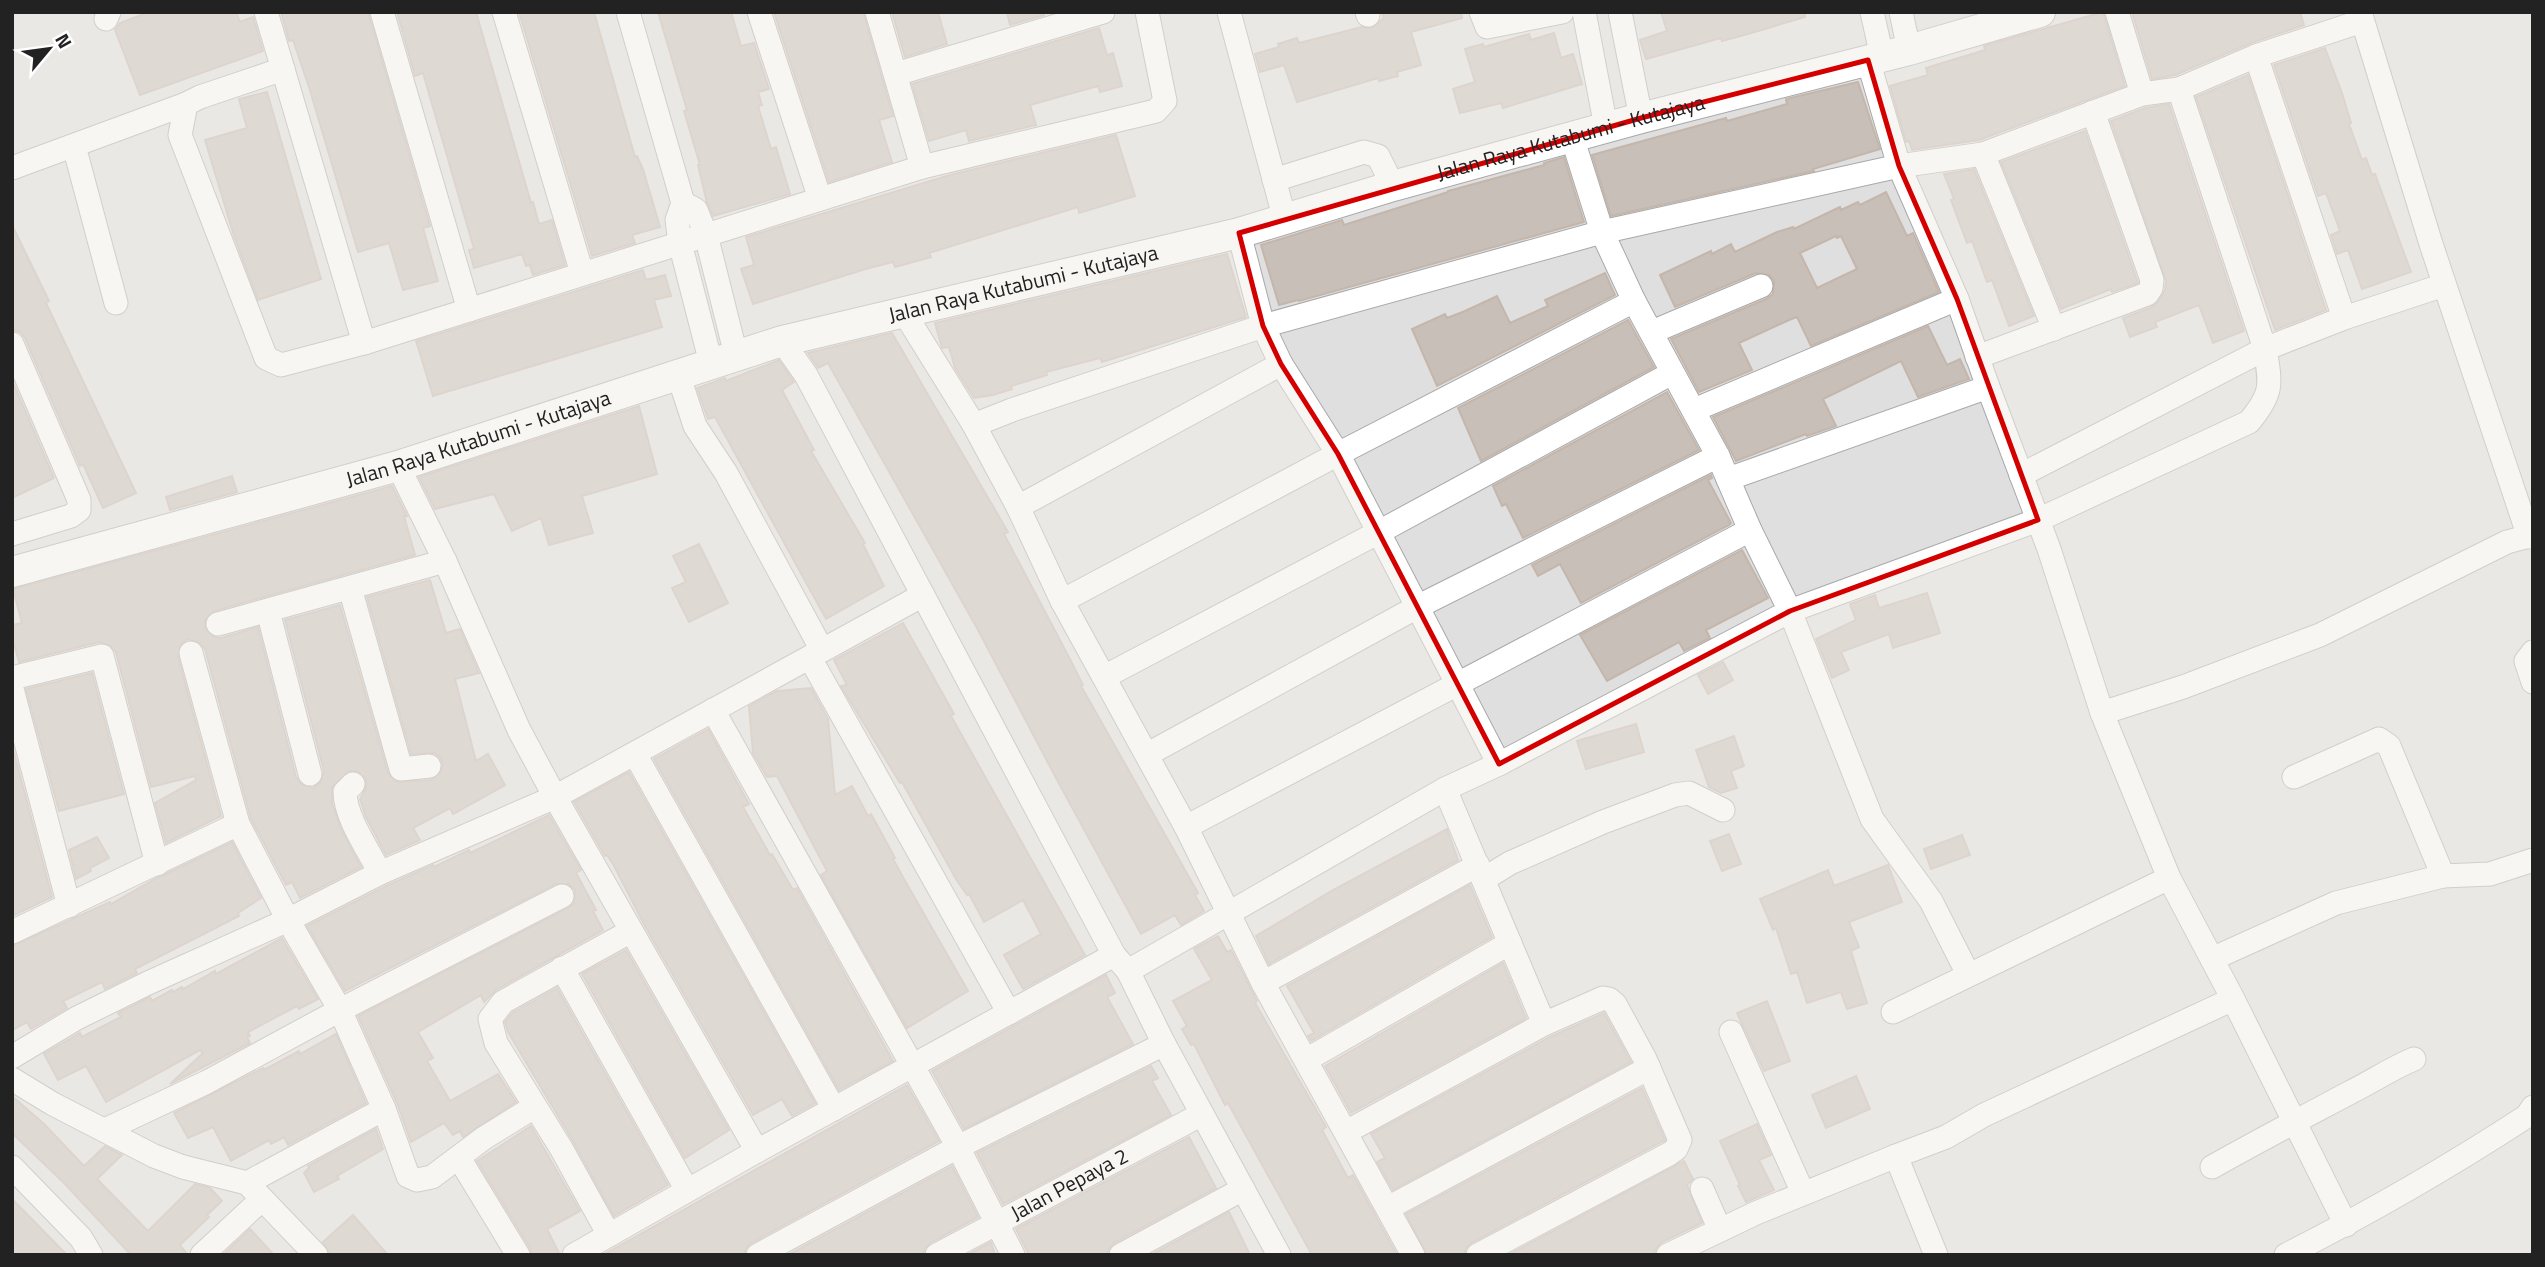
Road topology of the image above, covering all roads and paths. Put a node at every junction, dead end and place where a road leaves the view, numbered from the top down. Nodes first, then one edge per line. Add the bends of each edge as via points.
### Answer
1 (266, 12) edge
2 (382, 12) edge
3 (504, 12) edge
4 (628, 12) edge
5 (759, 12) edge
6 (877, 12) edge
7 (1103, 12) edge
8 (1147, 12) edge
9 (1228, 12) edge
10 (1481, 12) edge
11 (1562, 12) edge
12 (1584, 12) edge
13 (1620, 12) edge
14 (1872, 12) edge
15 (1901, 12) edge
16 (2040, 12) edge
17 (2117, 12) edge
18 (2361, 17) edge
19 (1887, 56) junction
20 (2256, 56) junction
21 (283, 69) junction
22 (896, 74) junction
23 (2179, 89) junction
24 (2142, 94) junction
25 (186, 104) junction
26 (2093, 112) junction
27 (1641, 118) junction
28 (1606, 127) junction
29 (1572, 137) junction
30 (74, 146) junction
31 (1983, 154) junction
32 (1899, 166) junction
33 (922, 167) junction
34 (12, 168) edge
35 (1274, 180) junction
36 (1393, 186) junction
37 (820, 199) junction
38 (683, 203) junction
39 (1285, 220) junction
40 (1602, 232) junction
41 (1239, 233) junction
42 (706, 235) junction
43 (680, 243) junction
44 (582, 272) junction
45 (2444, 285) junction
46 (1761, 286) dead end
47 (1958, 299) junction
48 (1634, 302) junction
49 (116, 303) dead end
50 (469, 310) junction
51 (905, 314) junction
52 (2344, 318) junction
53 (1264, 326) junction
54 (2054, 330) junction
55 (1652, 332) junction
56 (782, 341) junction
57 (364, 343) junction
58 (12, 344) edge
59 (2265, 349) junction
60 (1978, 357) junction
61 (723, 359) junction
62 (1281, 364) junction
63 (1672, 373) junction
64 (678, 374) junction
65 (1988, 387) junction
66 (1694, 410) junction
67 (974, 425) junction
68 (1338, 454) junction
69 (1718, 456) junction
70 (398, 466) junction
71 (2021, 475) junction
72 (1728, 479) junction
73 (1018, 508) junction
74 (2038, 520) junction
75 (1750, 530) junction
76 (1379, 533) junction
77 (12, 534) edge
78 (2531, 536) edge
79 (445, 561) junction
80 (12, 572) edge
81 (351, 587) junction
82 (923, 595) junction
83 (1062, 601) junction
84 (1419, 606) junction
85 (268, 611) junction
86 (1790, 611) junction
87 (218, 624) dead end
88 (2533, 652) edge
89 (191, 653) dead end
90 (816, 654) junction
91 (1104, 677) junction
92 (12, 678) edge
93 (2533, 682) edge
94 (1458, 684) junction
95 (12, 689) edge
96 (713, 710) junction
97 (2102, 713) junction
98 (635, 754) junction
99 (1148, 754) junction
100 (1499, 764) junction
101 (429, 766) dead end
102 (310, 774) dead end
103 (2294, 777) dead end
104 (353, 784) dead end
105 (1445, 789) junction
106 (555, 797) junction
107 (1723, 810) dead end
108 (238, 824) junction
109 (1186, 827) junction
110 (2533, 860) edge
111 (157, 864) junction
112 (1481, 872) junction
113 (380, 873) junction
114 (2443, 876) junction
115 (2169, 878) junction
116 (562, 896) dead end
117 (69, 906) junction
118 (1230, 914) junction
119 (288, 920) junction
120 (631, 931) junction
121 (12, 932) edge
122 (1510, 943) junction
123 (2211, 959) junction
124 (1121, 963) junction
125 (562, 968) junction
126 (1968, 974) junction
127 (1263, 983) junction
128 (2233, 999) junction
129 (340, 1010) junction
130 (1894, 1012) dead end
131 (1009, 1013) junction
132 (1544, 1024) junction
133 (1731, 1032) dead end
134 (1164, 1044) junction
135 (12, 1057) edge
136 (2414, 1059) dead end
137 (1306, 1060) junction
138 (913, 1066) junction
139 (1649, 1068) junction
140 (12, 1079) edge
141 (534, 1107) junction
142 (2533, 1107) edge
143 (384, 1109) junction
144 (834, 1109) junction
145 (1202, 1114) junction
146 (2293, 1121) junction
147 (105, 1130) junction
148 (1346, 1132) junction
149 (958, 1147) junction
150 (757, 1151) junction
151 (1896, 1156) junction
152 (458, 1158) junction
153 (12, 1167) edge
154 (2212, 1167) dead end
155 (1243, 1189) junction
156 (1702, 1189) dead end
157 (687, 1190) junction
158 (254, 1192) junction
159 (1803, 1193) junction
160 (1388, 1208) junction
161 (997, 1223) junction
162 (2346, 1225) junction
163 (1720, 1230) junction
164 (609, 1235) junction
165 (91, 1255) edge
166 (202, 1255) edge
167 (316, 1255) edge
168 (518, 1255) edge
169 (574, 1255) edge
170 (758, 1255) edge
171 (937, 1255) edge
172 (1013, 1255) edge
173 (1121, 1255) edge
174 (1279, 1255) edge
175 (1413, 1255) edge
176 (1478, 1255) edge
177 (1668, 1255) edge
178 (1936, 1255) edge
179 (2286, 1255) edge

1 - 21 street
2 - 50 street
3 - 44 street
4 - 38 street
5 - 37 street
6 - 22 street
7 - 22 street
8 - 33 street via 1165,101 1156,111
9 - 35 street
10 - 11 street via 1487,27
12 - 28 street
13 - 27 street
14 - 19 street
15 - 19 street
16 - 19 street, Jalan Raya Kutabumi - Kutajaya
17 - 24 street
18 - 20 street
18 - 45 street
19 - 27 street, Jalan Raya Kutabumi - Kutajaya
19 - 32 street
20 - 23 street
20 - 52 street
21 - 25 street
21 - 57 street
22 - 33 street
23 - 24 street
23 - 59 street
24 - 26 street
25 - 30 street
25 - 57 street via 180,135 266,358 281,365
26 - 31 street
26 - 54 street via 2151,288 2147,294
27 - 28 street, Jalan Raya Kutabumi - Kutajaya
28 - 29 street, Jalan Raya Kutabumi - Kutajaya
29 - 36 street, Jalan Raya Kutabumi - Kutajaya
29 - 40 street
30 - 34 street
30 - 49 street
31 - 32 street
31 - 54 street
32 - 40 street
32 - 47 street
33 - 37 street
35 - 36 street via 1364,152 1378,156
35 - 39 street
36 - 39 street, Jalan Raya Kutabumi - Kutajaya
37 - 42 street
38 - 42 street via 696,211
38 - 43 street via 677,220
39 - 41 street, Jalan Raya Kutabumi - Kutajaya
40 - 48 street
40 - 53 street
41 - 51 street, Jalan Raya Kutabumi - Kutajaya
41 - 53 street
42 - 43 street
42 - 61 street
43 - 44 street
43 - 61 street
44 - 50 street
45 - 52 street
45 - 78 street
46 - 55 street
47 - 60 street
47 - 66 street
48 - 55 street
48 - 68 street
50 - 57 street
51 - 56 street, Jalan Raya Kutabumi - Kutajaya
51 - 67 street
52 - 59 street
53 - 62 street
53 - 67 street
54 - 60 street
55 - 63 street
56 - 61 street, Jalan Raya Kutabumi - Kutajaya
56 - 82 street via 806,375
58 - 77 street via 79,500 79,510
59 - 71 street
59 - 74 street via 2269,389 2249,422
60 - 65 street
61 - 64 street, Jalan Raya Kutabumi - Kutajaya
62 - 68 street
62 - 73 street
63 - 66 street
63 - 76 street
64 - 70 street, Jalan Raya Kutabumi - Kutajaya
64 - 90 street via 695,426 726,473
65 - 71 street
65 - 72 street
66 - 69 street
67 - 73 street
68 - 76 street
68 - 83 street
69 - 72 street
69 - 84 street
70 - 79 street
70 - 80 street, Jalan Raya Kutabumi - Kutajaya
71 - 74 street
72 - 75 street
73 - 83 street
74 - 86 street
74 - 97 street
75 - 86 street
75 - 94 street
76 - 84 street
76 - 91 street
78 - 97 street via 2507,542 2320,635
79 - 81 street
79 - 106 street via 519,730
81 - 85 street
81 - 101 street via 401,769
82 - 90 street
82 - 124 street
83 - 91 street
84 - 94 street
84 - 99 street
85 - 87 street
85 - 102 street
86 - 100 street
86 - 126 street via 1872,819 1931,901
88 - 93 street via 2526,661
89 - 108 street
90 - 96 street
90 - 131 street
91 - 99 street
92 - 111 street via 102,656
94 - 100 street
94 - 109 street
95 - 117 street
96 - 98 street
96 - 138 street
97 - 115 street
98 - 106 street
98 - 144 street
99 - 109 street
100 - 105 street
103 - 114 street via 2379,739 2385,741
104 - 113 street via 345,792 345,800
105 - 112 street
105 - 118 street
106 - 113 street
106 - 120 street
107 - 112 street via 1689,793 1675,795
108 - 111 street
108 - 119 street
109 - 118 street
110 - 114 street via 2490,874
111 - 117 street
112 - 122 street
112 - 127 street
113 - 119 street
114 - 123 street via 2336,903
115 - 123 street
115 - 126 street
116 - 129 street
117 - 121 street
118 - 124 street
118 - 127 street
119 - 129 street
119 - 135 street via 77,1018
120 - 125 street
120 - 150 street
122 - 132 street
122 - 137 street
123 - 128 street
124 - 131 street
124 - 134 street
125 - 141 street via 503,1002 490,1019 496,1044
125 - 157 street
126 - 130 street
127 - 137 street
128 - 146 street
128 - 151 street via 1946,1137
129 - 143 street
129 - 147 street via 207,1082
131 - 138 street
132 - 139 street via 1609,999
132 - 148 street
133 - 159 street
134 - 145 street
134 - 149 street
136 - 146 street
137 - 148 street
138 - 144 street
138 - 149 street
139 - 160 street
139 - 176 street via 1680,1140 1676,1149
140 - 147 street
141 - 152 street
141 - 164 street
142 - 162 street via 2527,1116 2468,1155
143 - 152 street via 408,1177 425,1179
143 - 158 street
144 - 150 street
145 - 155 street
145 - 161 street, Jalan Pepaya 2
146 - 154 street
146 - 162 street
147 - 158 street via 154,1156
148 - 160 street
149 - 161 street
149 - 170 street
150 - 157 street
151 - 159 street
151 - 178 street
152 - 168 street
153 - 165 street via 81,1238
155 - 173 street
155 - 174 street
156 - 163 street
157 - 164 street
158 - 166 street
158 - 167 street
159 - 163 street
160 - 175 street
161 - 171 street, Jalan Pepaya 2
161 - 172 street
162 - 179 street
163 - 177 street
164 - 169 street

